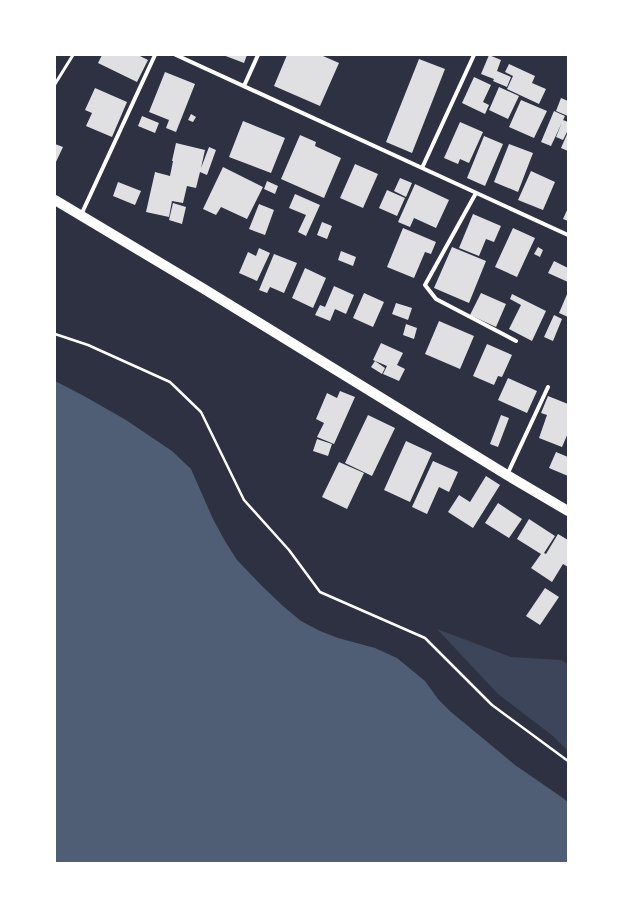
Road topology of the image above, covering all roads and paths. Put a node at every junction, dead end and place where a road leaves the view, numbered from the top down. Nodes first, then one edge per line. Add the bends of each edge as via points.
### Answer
1 (73, 55) edge
2 (155, 55) edge
3 (176, 55) edge
4 (258, 55) edge
5 (474, 55) edge
6 (55, 84) edge
7 (244, 86) junction
8 (422, 168) junction
9 (476, 193) junction
10 (55, 200) edge
11 (81, 215) junction
12 (568, 235) edge
13 (55, 334) edge
14 (516, 341) dead end
15 (548, 387) dead end
16 (507, 474) junction
17 (568, 511) edge
18 (568, 761) edge

1 - 6 lane
2 - 11 street
3 - 7 street
4 - 7 street
5 - 8 street
7 - 8 street
8 - 9 street
9 - 12 street
9 - 14 street via 425,285 436,299
10 - 11 main road
11 - 16 main road
13 - 18 path via 88,345 170,382 201,412 244,500 289,550 320,592 425,638 492,705
15 - 16 street
16 - 17 main road

